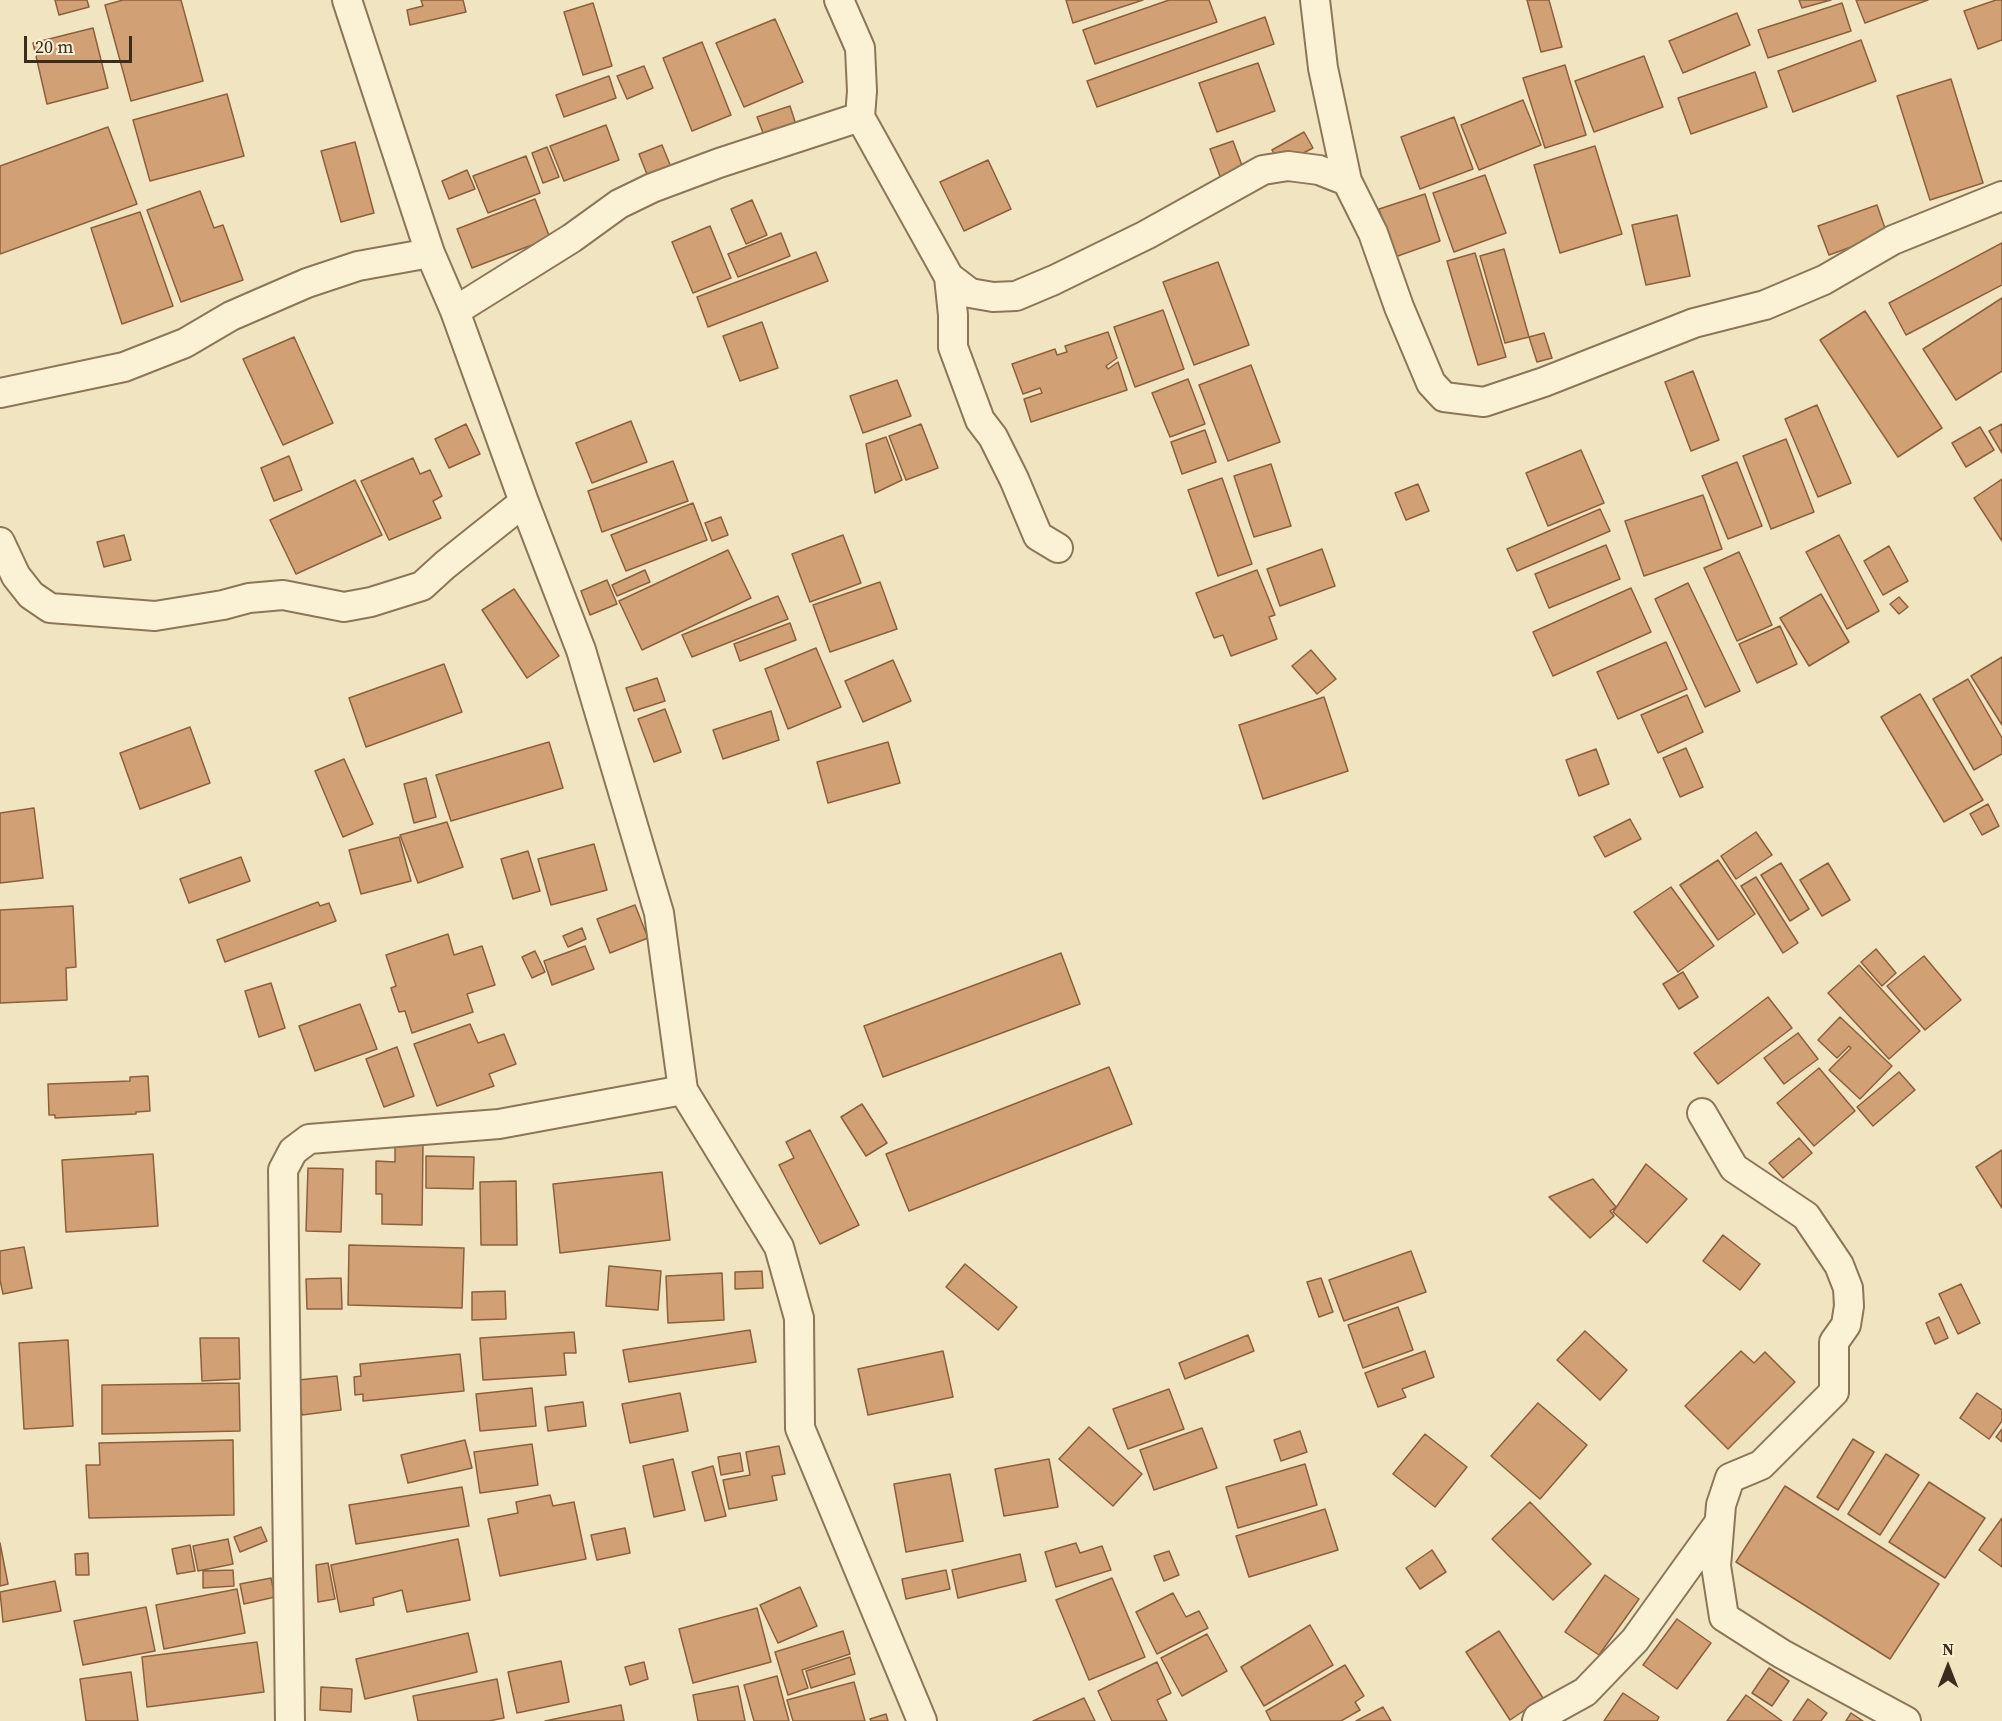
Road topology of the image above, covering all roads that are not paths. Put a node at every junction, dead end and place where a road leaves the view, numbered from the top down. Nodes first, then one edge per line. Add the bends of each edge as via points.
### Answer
1 (347, 0) edge
2 (839, 0) edge
3 (1315, 0) edge
4 (860, 117) junction
5 (1347, 181) junction
6 (2002, 196) edge
7 (430, 253) junction
8 (949, 277) junction
9 (455, 311) junction
10 (0, 393) edge
11 (524, 502) junction
12 (0, 542) edge
13 (1058, 548) dead end
14 (683, 1090) junction
15 (1702, 1113) dead end
16 (1719, 1523) junction
17 (290, 1721) edge
18 (921, 1721) edge
19 (1537, 1721) edge
20 (1906, 1721) edge

1 - 7 street
2 - 4 street via 860,48
3 - 5 street via 1323,68
4 - 8 street
4 - 9 street via 644,192 619,204
5 - 6 street via 1373,233 1431,383 1444,397 1484,402 1694,323 1765,305 1824,279 1893,240
5 - 8 street via 1318,170 1288,166 1263,170 1146,235 1016,296 969,293
7 - 9 street
7 - 10 street via 358,266 307,283 231,316 185,343 124,366
8 - 13 street via 953,347 980,420 993,437 1038,536
9 - 11 street
11 - 12 street via 422,586 344,607 283,595 155,616 50,608 31,595 16,576
11 - 14 street via 580,650 659,913
14 - 17 street via 499,1124 309,1139 293,1151 283,1170
14 - 18 street via 780,1246 799,1318 800,1428
15 - 16 street via 1734,1168 1806,1216 1839,1265 1848,1288 1849,1306 1846,1325 1834,1342 1834,1392 1761,1465 1730,1478
16 - 19 street via 1635,1640 1586,1692
16 - 20 street via 1716,1566 1724,1617

